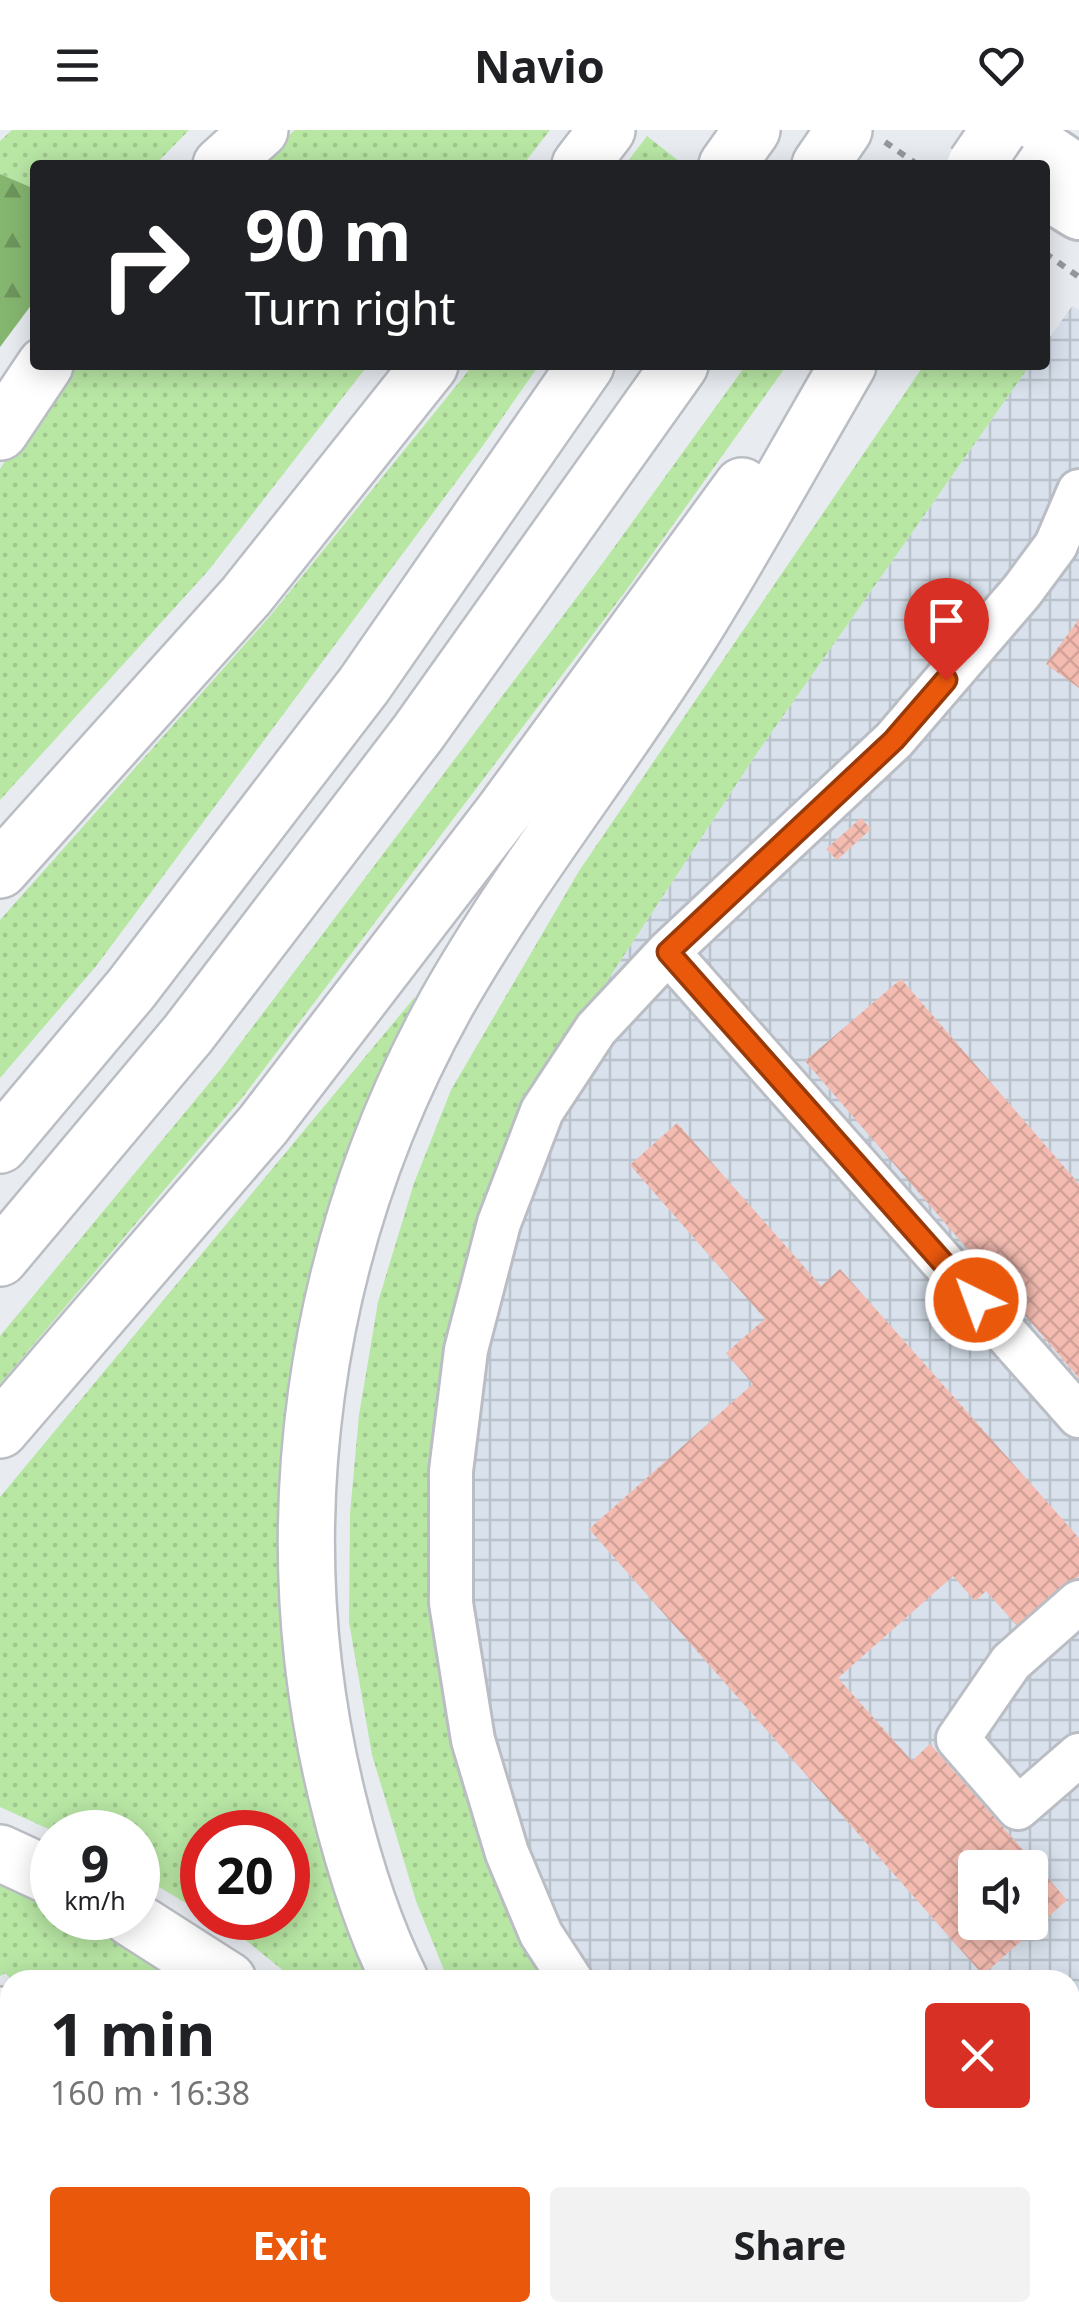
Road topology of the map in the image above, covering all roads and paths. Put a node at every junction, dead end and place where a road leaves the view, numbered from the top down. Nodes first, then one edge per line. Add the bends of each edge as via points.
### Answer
1 (260, 130) edge
2 (606, 130) edge
3 (954, 130) edge
4 (999, 130) edge
5 (1016, 130) edge
6 (862, 134) edge
7 (227, 160) edge
8 (584, 160) edge
9 (827, 160) edge
10 (909, 160) edge
11 (978, 160) edge
12 (999, 160) edge
13 (1079, 172) edge
14 (1050, 195) edge
15 (1079, 213) edge
16 (1050, 257) edge
17 (1079, 277) edge
18 (42, 370) edge
19 (426, 370) edge
20 (583, 370) edge
21 (676, 370) edge
22 (828, 370) edge
23 (845, 370) edge
24 (0, 432) edge
25 (1079, 491) edge
26 (0, 870) edge
27 (668, 952) junction
28 (0, 1146) edge
29 (0, 1258) edge
30 (1079, 1416) edge
31 (0, 1430) edge
32 (1079, 1602) edge
33 (1079, 1754) edge
34 (0, 1853) edge
35 (30, 1867) edge
36 (160, 1937) edge
37 (212, 1970) edge
38 (396, 1970) edge
39 (564, 1970) edge

1 - 7 highway
2 - 8 highway
3 - 12 main road
4 - 11 highway, bridge
5 - 13 main road
6 - 9 highway
6 - 10 path
14 - 15 main road
16 - 17 path
18 - 24 highway
19 - 26 highway via 246,596
20 - 28 highway via 364,685 131,990
21 - 29 highway via 418,732 188,1034
22 - 31 highway via 263,1125
23 - 38 highway via 690,636 542,850 445,1007 373,1162 334,1287 309,1453 308,1623 326,1754 366,1903
25 - 27 lane via 1056,545 1022,592 894,740
27 - 30 lane
27 - 39 lane via 596,1029 542,1111 499,1223 466,1350 451,1472 451,1603 474,1740 507,1852 541,1934
32 - 33 lane via 1011,1662 958,1739 1018,1808
34 - 35 highway
36 - 37 highway

